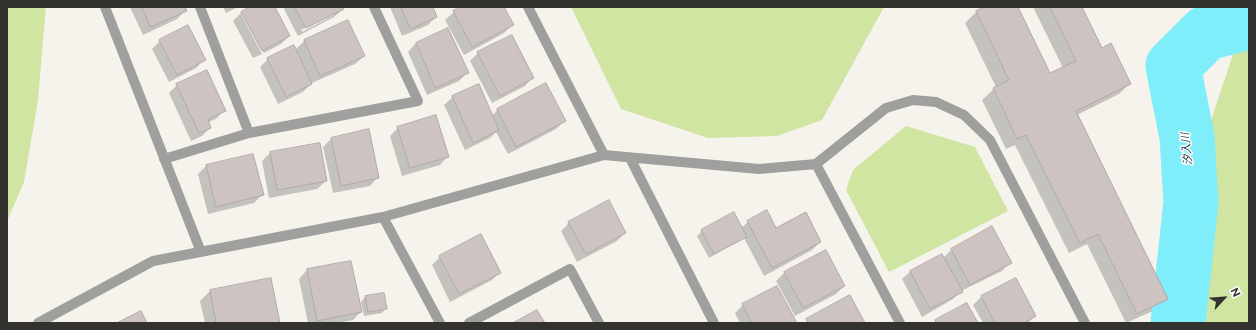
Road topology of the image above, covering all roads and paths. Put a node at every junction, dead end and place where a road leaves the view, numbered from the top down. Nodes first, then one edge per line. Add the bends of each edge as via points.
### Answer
1 (105, 7) edge
2 (200, 7) edge
3 (374, 7) edge
4 (528, 7) edge
5 (249, 134) junction
6 (604, 155) junction
7 (630, 158) junction
8 (164, 160) junction
9 (816, 164) junction
10 (383, 217) junction
11 (201, 252) junction
12 (38, 323) edge
13 (440, 323) edge
14 (469, 323) edge
15 (599, 323) edge
16 (714, 323) edge
17 (900, 323) edge
18 (1085, 323) edge

1 - 8 street
2 - 5 street
3 - 5 street via 418,101
4 - 6 street
5 - 8 street
6 - 7 street
6 - 10 street
7 - 9 street via 759,169
7 - 16 street
8 - 11 street
9 - 17 street
9 - 18 street via 886,108 913,100 936,102 964,115 990,140
10 - 11 street
10 - 13 street
11 - 12 street via 153,261
14 - 15 street via 570,269

